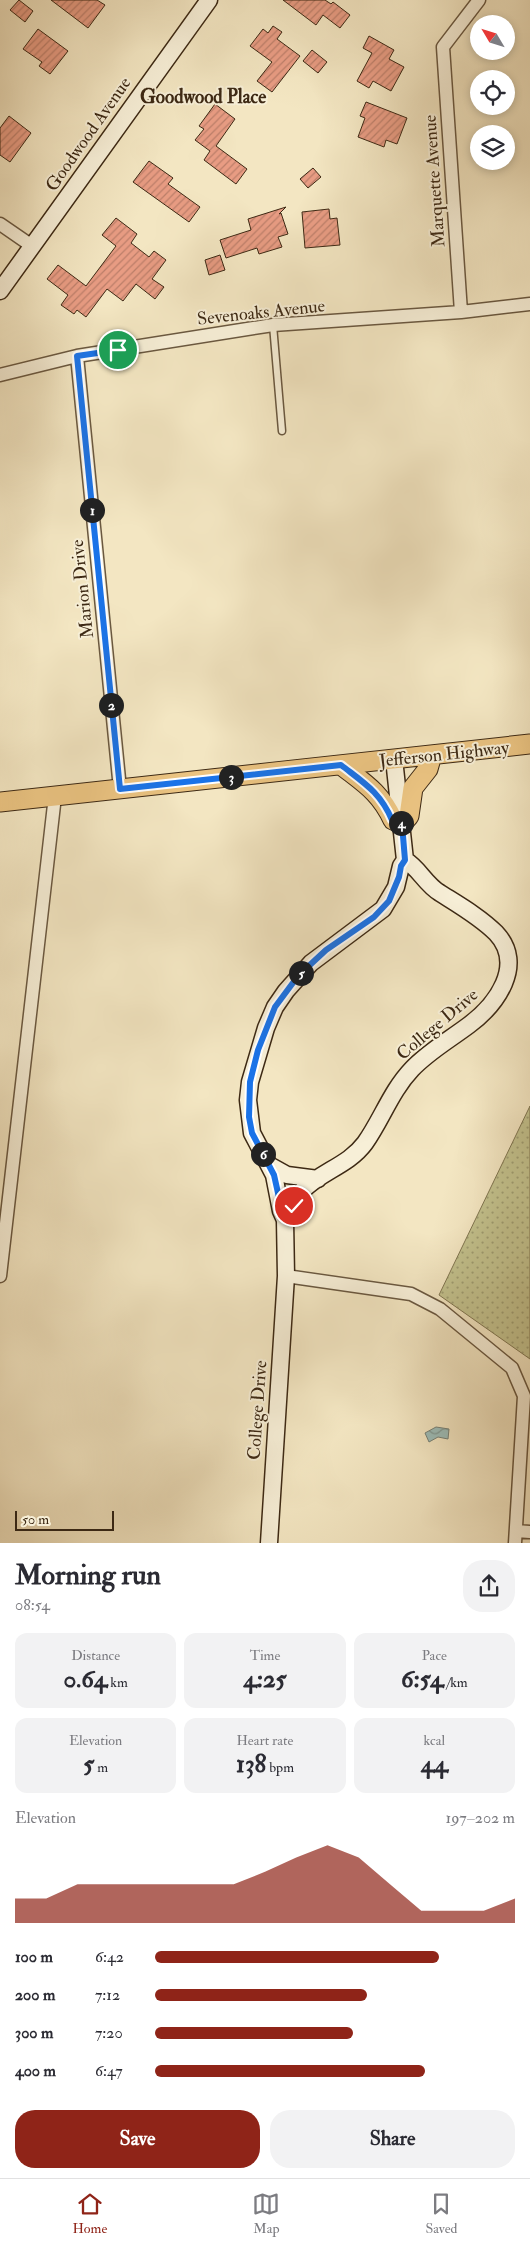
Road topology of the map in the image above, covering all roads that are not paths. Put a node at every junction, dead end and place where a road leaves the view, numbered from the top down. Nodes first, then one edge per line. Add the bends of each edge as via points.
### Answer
1 (209, 0) edge
2 (479, 0) edge
3 (0, 224) edge
4 (32, 246) junction
5 (0, 291) edge
6 (530, 304) edge
7 (460, 312) junction
8 (273, 325) junction
9 (77, 356) junction
10 (0, 375) edge
11 (282, 431) dead end
12 (530, 744) edge
13 (432, 755) junction
14 (394, 759) junction
15 (341, 765) junction
16 (120, 789) junction
17 (55, 796) junction
18 (0, 802) edge
19 (402, 824) junction
20 (405, 860) junction
21 (269, 1165) junction
22 (318, 1180) junction
23 (4, 1202) edge
24 (285, 1220) junction
25 (0, 1276) edge
26 (286, 1276) junction
27 (530, 1532) edge
28 (515, 1537) edge
29 (269, 1543) edge

1 - 4 street, Goodwood Avenue
2 - 7 street, Marquette Avenue via 443,47
3 - 4 street
4 - 5 street, Goodwood Avenue
6 - 7 street, Sevenoaks Avenue
7 - 8 street, Sevenoaks Avenue
8 - 9 street, Sevenoaks Avenue
8 - 11 lane
9 - 10 street, Sevenoaks Avenue
9 - 16 street, Marion Drive
12 - 13 main road, Jefferson Highway
13 - 14 main road, Jefferson Highway
13 - 19 main road via 428,769 413,788 409,816
14 - 15 main road, Jefferson Highway
14 - 19 street, College Drive
15 - 16 main road, Jefferson Highway
15 - 19 main road via 372,788 392,820
16 - 17 main road, Jefferson Highway
17 - 18 main road, Jefferson Highway
17 - 23 street
19 - 20 street, College Drive
20 - 21 street, College Drive via 396,887 383,908 311,963 275,1007 258,1050 248,1100 252,1133
20 - 22 street, College Drive via 414,865 424,881 435,890 497,935 508,960 508,974 495,1001 485,1012 421,1060 401,1082 354,1156
21 - 22 street via 287,1175
21 - 24 street, College Drive via 278,1186
22 - 24 street, College Drive via 302,1191 292,1214
23 - 25 street
24 - 26 street, College Drive
26 - 28 street via 411,1294 440,1309 512,1368 524,1396
26 - 29 street, College Drive
27 - 28 street

